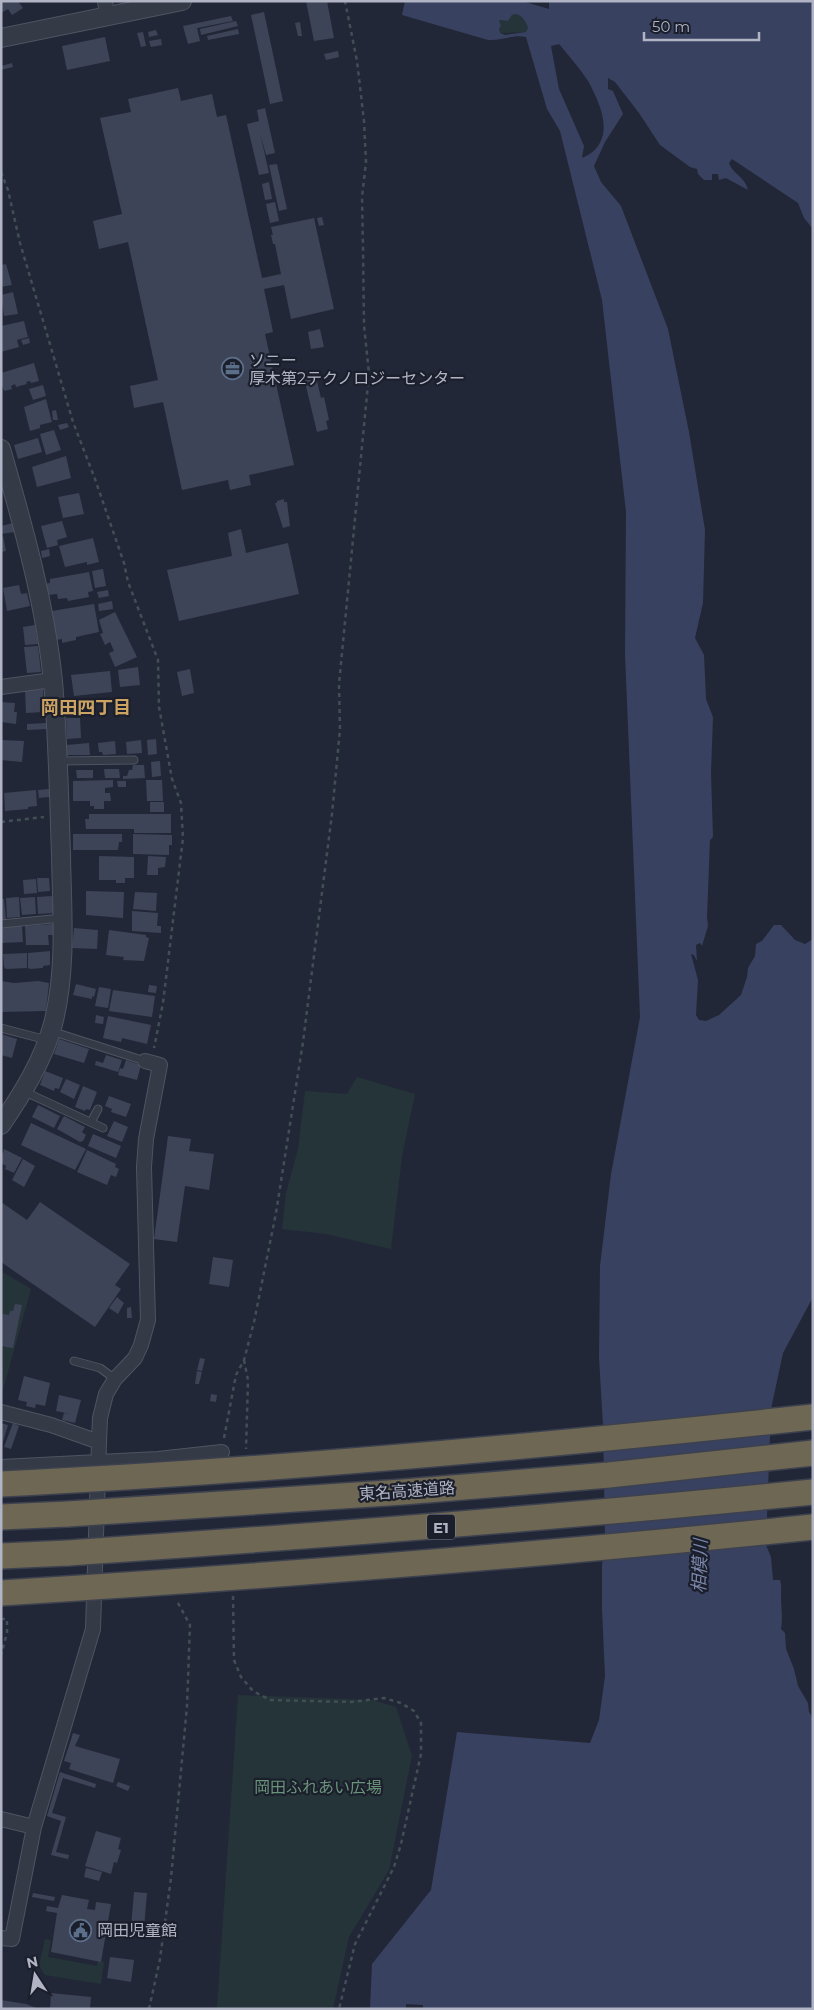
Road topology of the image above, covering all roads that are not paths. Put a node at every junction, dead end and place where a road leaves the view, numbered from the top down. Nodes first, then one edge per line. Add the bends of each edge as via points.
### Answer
1 (182, 1) edge
2 (106, 9) edge
3 (1, 38) edge
4 (1, 449) edge
5 (4, 470) edge
6 (52, 680) junction
7 (1, 687) edge
8 (134, 760) dead end
9 (58, 761) junction
10 (62, 918) junction
11 (1, 924) edge
12 (1, 1028) edge
13 (49, 1035) junction
14 (149, 1058) joint
15 (23, 1091) junction
16 (98, 1109) dead end
17 (91, 1122) junction
18 (1, 1125) edge
19 (103, 1128) dead end
20 (74, 1361) dead end
21 (115, 1379) junction
22 (1, 1412) edge
23 (813, 1418) edge
24 (99, 1442) junction
25 (222, 1452) road end
26 (813, 1453) edge
27 (98, 1463) junction
28 (1, 1467) edge
29 (1, 1484) edge
30 (813, 1492) edge
31 (1, 1517) edge
32 (813, 1527) edge
33 (1, 1556) edge
34 (1, 1593) edge
35 (1, 1818) edge
36 (34, 1827) junction
37 (1, 1938) edge

1 - 2 street
2 - 3 street
4 - 5 street
5 - 6 street via 28,544
6 - 7 street
6 - 9 street
8 - 9 lane
9 - 10 street
10 - 11 lane
10 - 13 street via 59,1000
12 - 13 lane
13 - 14 lane
13 - 15 street
14 - 21 street via 160,1065 150,1110 145,1158 148,1320 135,1358
15 - 17 lane
15 - 18 street
16 - 17 lane
17 - 19 lane
20 - 21 lane via 100,1368
21 - 24 street via 103,1404
22 - 24 street
23 - 29 highway, bridge via 397,1459
24 - 27 street
25 - 27 street
26 - 31 highway, 東名高速道路, bridge via 609,1475 404,1492
27 - 28 street
27 - 36 street via 93,1629
30 - 33 highway, E1, bridge via 417,1529
32 - 34 highway, bridge via 421,1564
35 - 36 street
36 - 37 street via 12,1939

